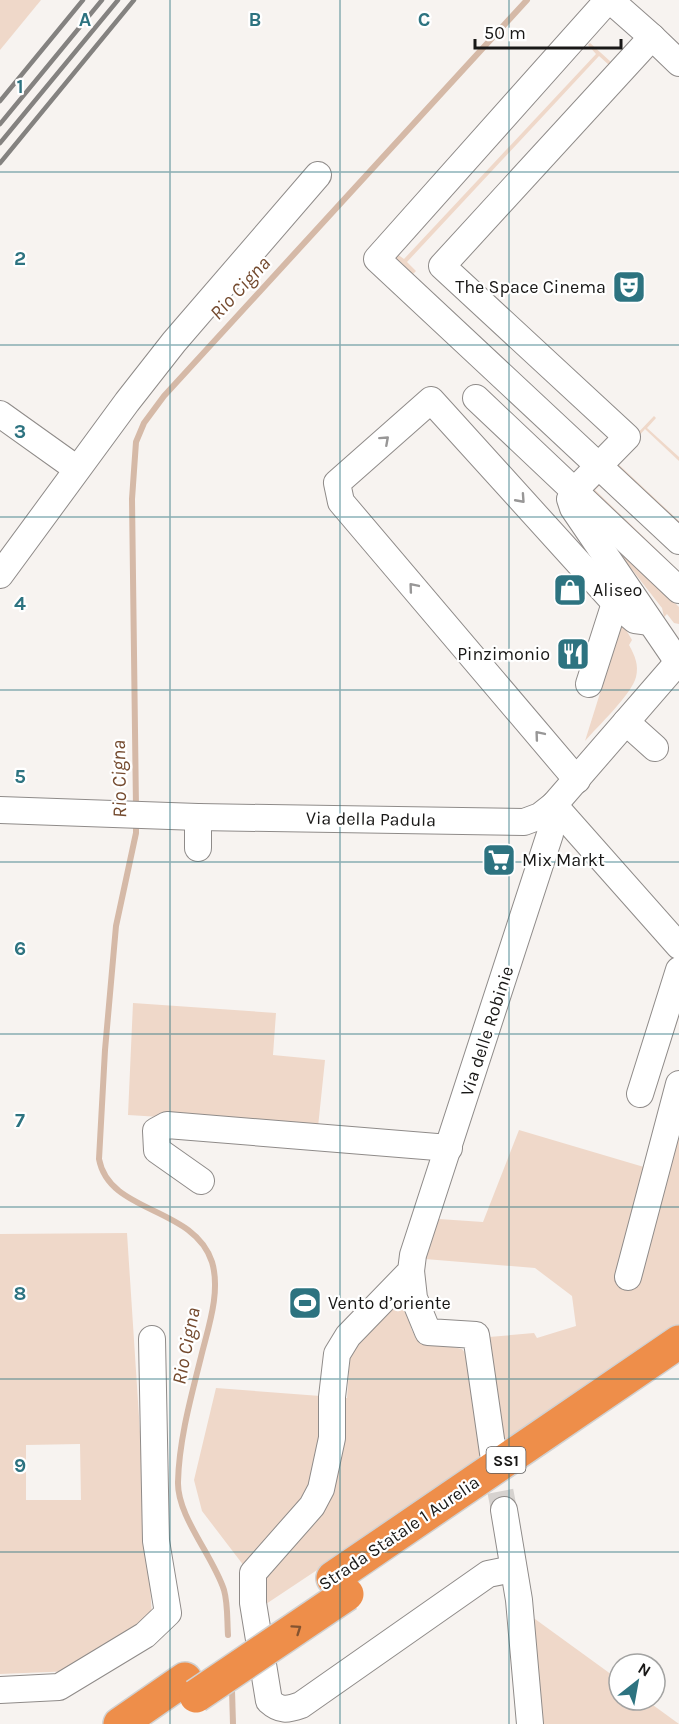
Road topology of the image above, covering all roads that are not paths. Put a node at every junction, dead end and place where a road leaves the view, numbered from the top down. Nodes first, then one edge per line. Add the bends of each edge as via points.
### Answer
1 (609, 0) edge
2 (652, 37) junction
3 (679, 63) edge
4 (318, 176) dead end
5 (476, 398) dead end
6 (0, 414) edge
7 (599, 467) junction
8 (77, 469) junction
9 (575, 490) junction
10 (679, 541) edge
11 (0, 575) edge
12 (679, 590) edge
13 (615, 603) junction
14 (651, 622) junction
15 (678, 661) edge
16 (590, 684) dead end
17 (626, 722) junction
18 (655, 748) dead end
19 (577, 780) junction
20 (554, 805) junction
21 (0, 810) edge
22 (198, 817) junction
23 (198, 848) dead end
24 (678, 942) edge
25 (679, 970) edge
26 (679, 1084) edge
27 (640, 1094) dead end
28 (448, 1148) junction
29 (201, 1181) dead end
30 (412, 1263) junction
31 (628, 1277) dead end
32 (152, 1339) dead end
33 (679, 1342) edge
34 (679, 1367) edge
35 (493, 1453) tunnel mouth
36 (504, 1510) tunnel mouth
37 (513, 1569) junction
38 (340, 1586) junction
39 (190, 1688) junction
40 (0, 1690) edge
41 (120, 1724) edge
42 (156, 1724) edge
43 (530, 1724) edge

1 - 2 street
1 - 7 street via 377,259
2 - 3 street
2 - 7 street via 442,266 627,437
4 - 8 street via 174,342
5 - 9 street
6 - 8 street
7 - 9 street
7 - 10 street
8 - 11 street
9 - 12 street
9 - 14 street via 570,499 573,508
13 - 14 street via 635,620
13 - 16 street
19 -> 13 street via 341,502 337,483 431,400
14 - 15 street
15 - 17 street, Via della Padula
17 - 18 street
17 - 19 street, Via della Padula
19 - 20 street, Via della Padula
20 - 22 street, Via della Padula via 524,822
20 - 24 street
20 - 28 street, Via delle Robinie via 550,834 497,982
21 - 22 street, Via della Padula
22 - 23 street
25 - 27 street
26 - 31 street
28 - 29 street via 167,1125 156,1131 157,1150
28 - 30 street, Via delle Robinie
30 - 35 street via 414,1298 428,1332 476,1335
30 - 37 street via 337,1354 332,1438 321,1489 312,1506 253,1573 253,1603 269,1701 289,1710 301,1705 488,1574
32 - 40 street via 156,1541 168,1613 145,1635 59,1687
33 - 38 highway, Strada Statale 1 Aurelia / SS1
34 - 38 highway, Strada Statale 1 Aurelia / SS1
36 - 37 street
37 - 43 street
38 - 39 highway, Strada Statale 1 Aurelia / SS1
39 - 41 highway, Strada Statale 1 Aurelia / SS1
39 - 42 highway, Strada Statale 1 Aurelia / SS1

